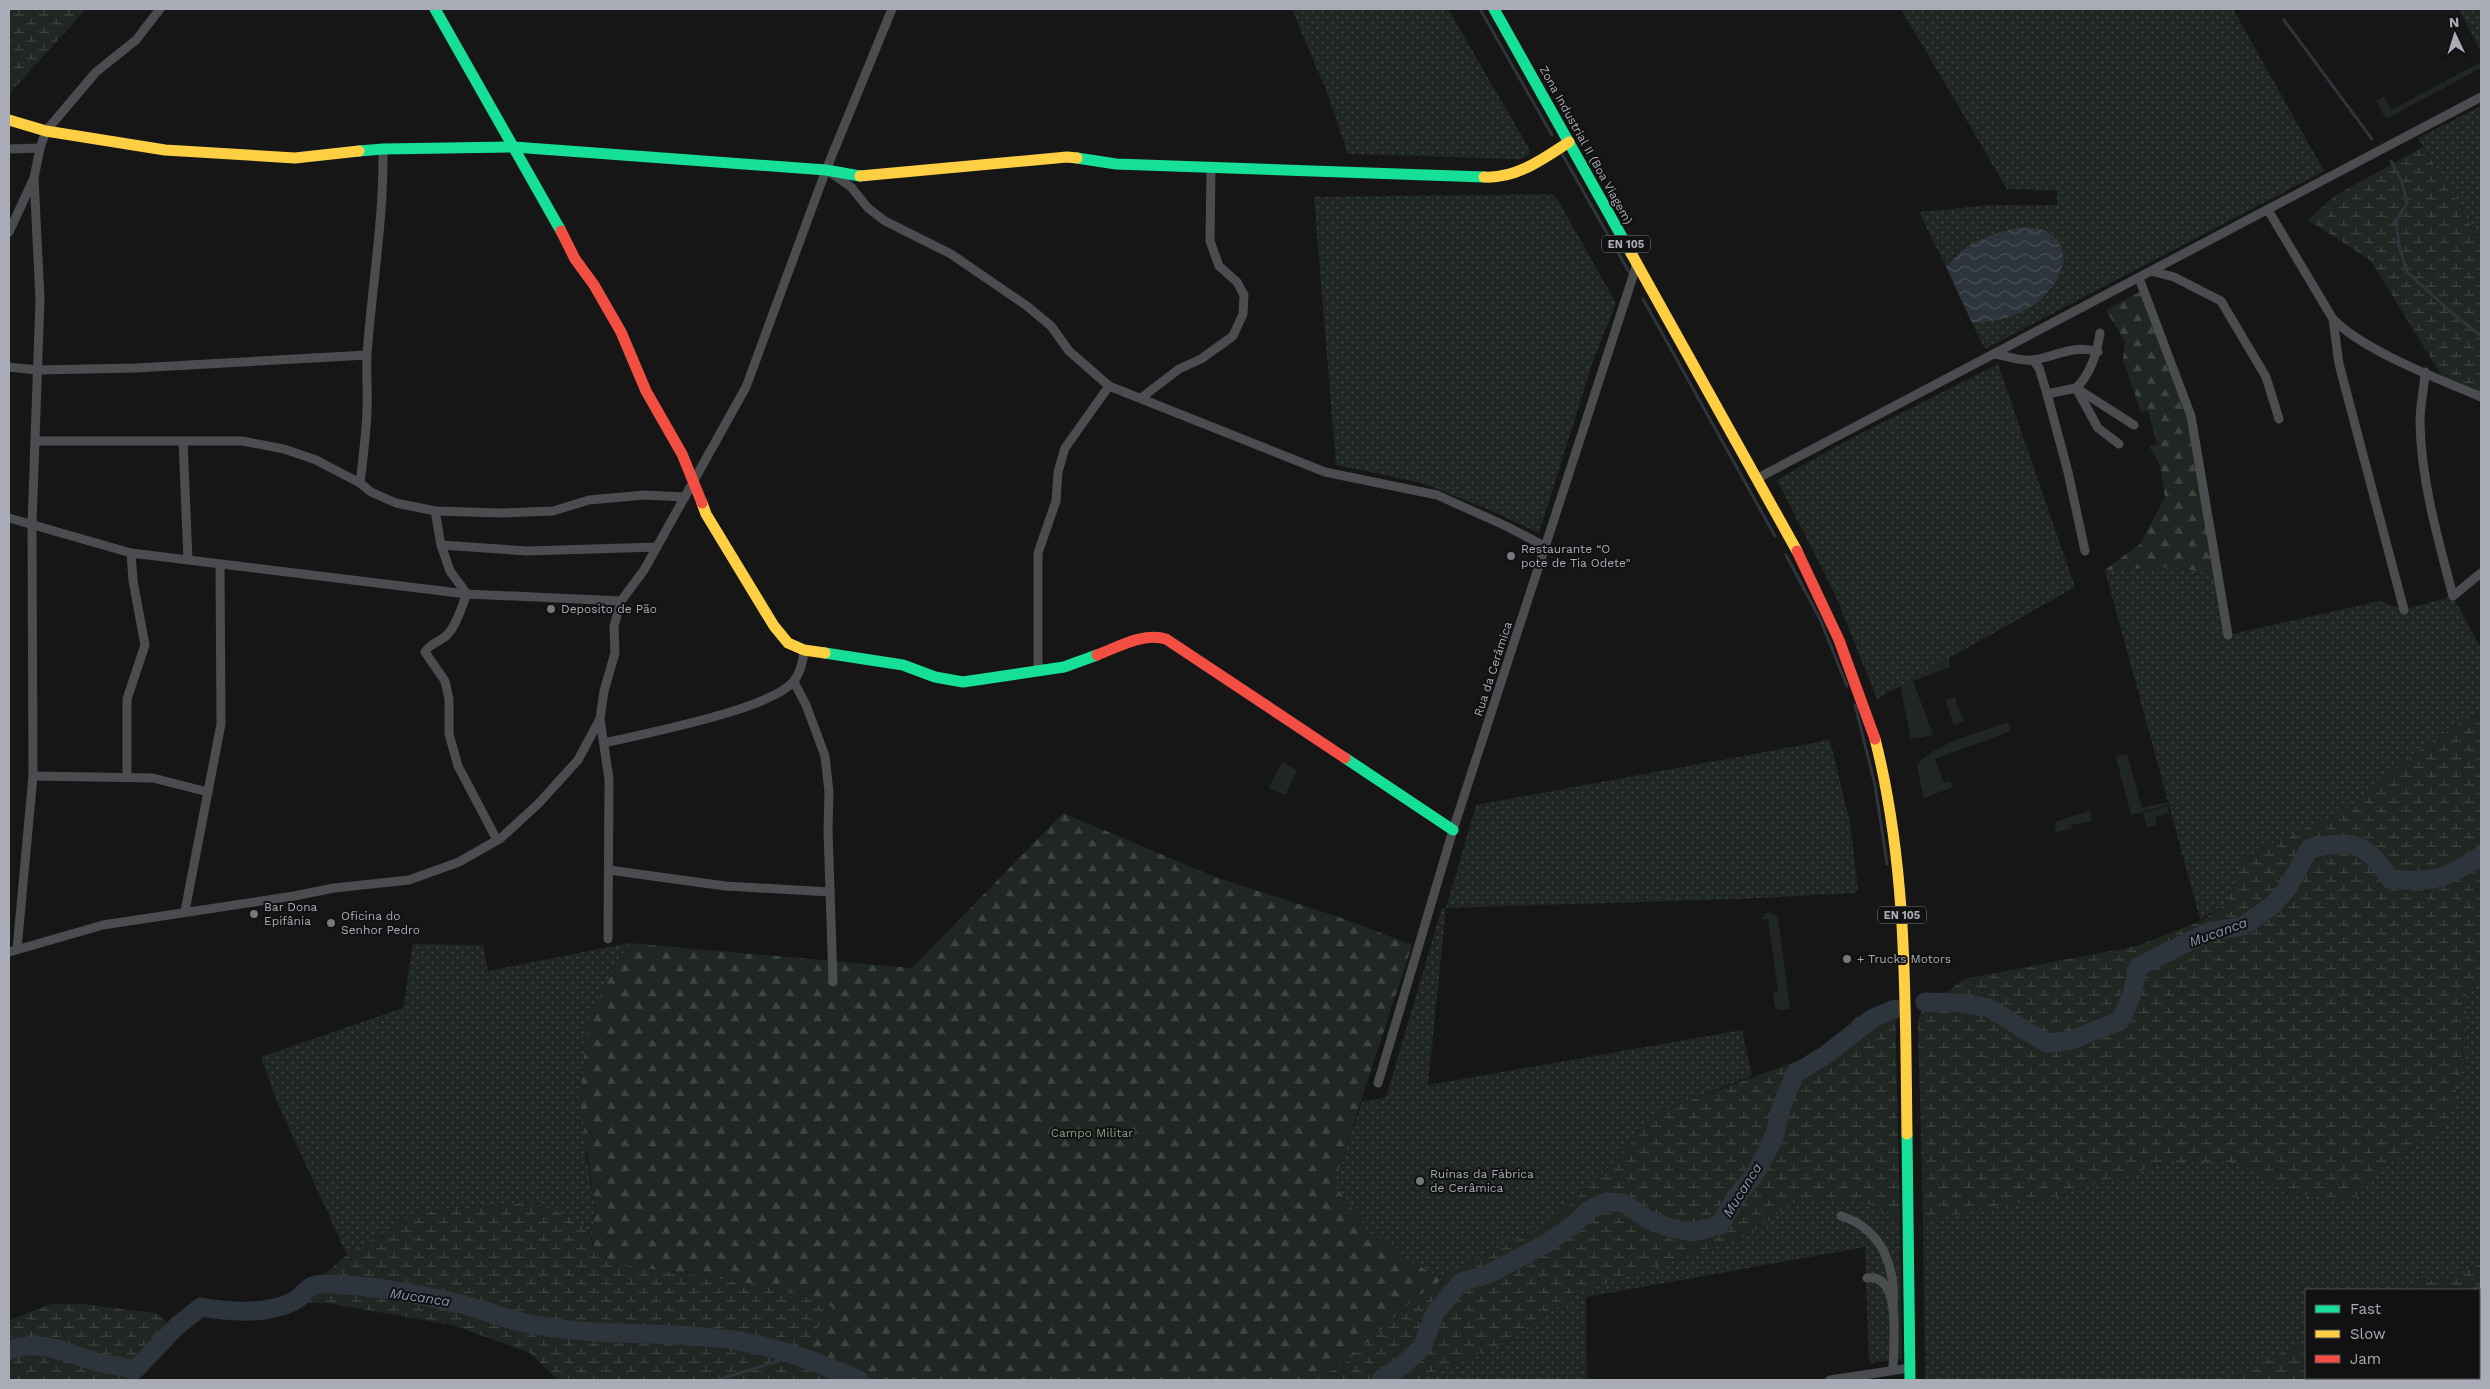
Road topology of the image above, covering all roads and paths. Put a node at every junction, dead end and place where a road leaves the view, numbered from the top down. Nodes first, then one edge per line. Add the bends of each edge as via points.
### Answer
1 (160, 9) edge
2 (435, 9) edge
3 (892, 9) edge
4 (1494, 9) edge
5 (2481, 97) edge
6 (9, 120) edge
7 (46, 130) junction
8 (1569, 142) junction
9 (514, 147) junction
10 (40, 148) junction
11 (9, 149) edge
12 (383, 150) junction
13 (1211, 168) junction
14 (826, 170) junction
15 (34, 178) junction
16 (2268, 210) junction
17 (9, 232) edge
18 (1637, 264) junction
19 (2151, 271) junction
20 (2139, 278) junction
21 (2333, 319) junction
22 (2100, 332) dead end
23 (2098, 352) junction
24 (1995, 354) junction
25 (367, 355) junction
26 (2033, 360) junction
27 (9, 367) edge
28 (37, 370) junction
29 (2425, 372) junction
30 (1109, 386) junction
31 (2076, 388) junction
32 (2047, 394) junction
33 (2481, 397) edge
34 (1141, 398) junction
35 (2279, 419) dead end
36 (2134, 425) dead end
37 (35, 441) junction
38 (183, 441) junction
39 (2119, 444) dead end
40 (1758, 478) junction
41 (360, 483) junction
42 (694, 483) junction
43 (685, 497) junction
44 (435, 511) junction
45 (9, 518) edge
46 (32, 524) junction
47 (441, 545) junction
48 (657, 547) junction
49 (1546, 547) junction
50 (2085, 551) dead end
51 (131, 553) junction
52 (188, 560) junction
53 (220, 564) junction
54 (2481, 573) edge
55 (467, 594) junction
56 (621, 601) junction
57 (2404, 610) dead end
58 (2228, 635) dead end
59 (804, 650) junction
60 (1038, 671) junction
61 (794, 682) junction
62 (600, 719) junction
63 (605, 743) junction
64 (33, 776) junction
65 (127, 777) junction
66 (208, 792) junction
67 (1453, 830) junction
68 (497, 840) junction
69 (610, 870) junction
70 (830, 892) junction
71 (186, 911) junction
72 (608, 939) dead end
73 (11, 952) edge
74 (834, 982) dead end
75 (1378, 1083) dead end
76 (1841, 1216) dead end
77 (1867, 1278) dead end
78 (1893, 1308) junction
79 (1910, 1368) junction
80 (1893, 1370) junction
81 (1830, 1380) edge
82 (1910, 1380) edge

1 - 7 street via 136,40 96,72
2 - 9 street
3 - 14 street
4 - 8 street, Zona Industrial II (Boa Viagem) / EN 105
5 - 16 street
6 - 7 street
7 - 10 street
7 - 12 street via 165,150 295,158
8 - 13 street via 1537,163 1501,178
8 - 18 street, Zona Industrial II (Boa Viagem) / EN 105
9 - 12 street
9 - 14 street
9 - 42 street via 575,259 621,332 646,391 682,454
10 - 11 street
10 - 15 street
12 - 25 street via 384,182
13 - 14 street via 1116,164 1067,157 863,177
13 - 34 street via 1210,241 1219,266 1237,282 1244,295 1243,314 1233,336 1202,359 1179,368
14 - 30 street via 851,187 868,208 885,221 951,254 1027,306 1051,326 1085,368
14 - 42 street via 746,387
15 - 17 street
15 - 28 street via 40,298
16 - 19 street
16 - 21 street
18 - 40 street, Zona Industrial II (Boa Viagem) / EN 105
18 - 49 street, Rua da Cerâmica
19 - 20 street
19 - 35 street via 2174,277 2221,300 2266,377
20 - 24 street
20 - 58 street via 2191,416
21 - 29 street via 2343,330 2367,344
21 - 57 street via 2339,364
22 - 23 street
23 - 26 street via 2077,349
23 - 31 street
24 - 26 street
24 - 40 street
25 - 28 street
25 - 41 street via 367,410
26 - 32 street via 2039,368
27 - 28 street
28 - 37 street
29 - 33 street
29 - 54 street via 2420,422 2424,470 2453,596
30 - 34 street
30 - 60 street via 1065,448 1058,472 1056,501 1038,553
31 - 32 street
31 - 36 street
31 - 39 street via 2098,428
32 - 50 street
34 - 49 street via 1326,472 1437,496
37 - 38 street
37 - 46 street
38 - 41 street via 242,441 284,449 316,460
38 - 52 street
40 - 79 street, EN 105 via 1808,570 1852,667 1886,786 1901,893 1904,948
41 - 44 street via 371,492 396,503
42 - 43 street
42 - 59 street via 706,514 774,626 788,643
43 - 44 street via 645,495 589,500 553,511
43 - 48 street
44 - 47 street
45 - 46 street
46 - 51 street
46 - 64 street
47 - 48 street via 527,551
47 - 55 street via 450,572
48 - 56 street
49 - 67 street, Rua da Cerâmica
51 - 52 street
51 - 65 street via 145,645 127,699
52 - 53 street
53 - 55 street
53 - 66 street via 221,724
55 - 56 street
55 - 68 street via 452,629 426,652 444,681 449,699 449,734 458,766
56 - 62 street via 614,626 615,653
59 - 60 street via 903,665 935,677 963,682
59 - 61 street via 802,667
60 - 67 street via 1064,667 1141,639 1156,636 1166,639
61 - 63 street via 777,694 733,711
61 - 70 street via 825,756 829,792
62 - 63 street
62 - 68 street via 578,760
63 - 69 street via 609,779
64 - 65 street
64 - 73 street
65 - 66 street via 153,778
66 - 71 street
67 - 75 street, Rua da Cerâmica
68 - 71 street via 458,862 409,880
69 - 70 street via 725,886
69 - 72 street
70 - 74 street
71 - 73 street via 103,925
76 - 78 street via 1866,1228 1884,1250 1892,1279
77 - 78 street via 1874,1277 1884,1282
78 - 80 street
79 - 80 street
79 - 82 street, EN 105
80 - 81 street

